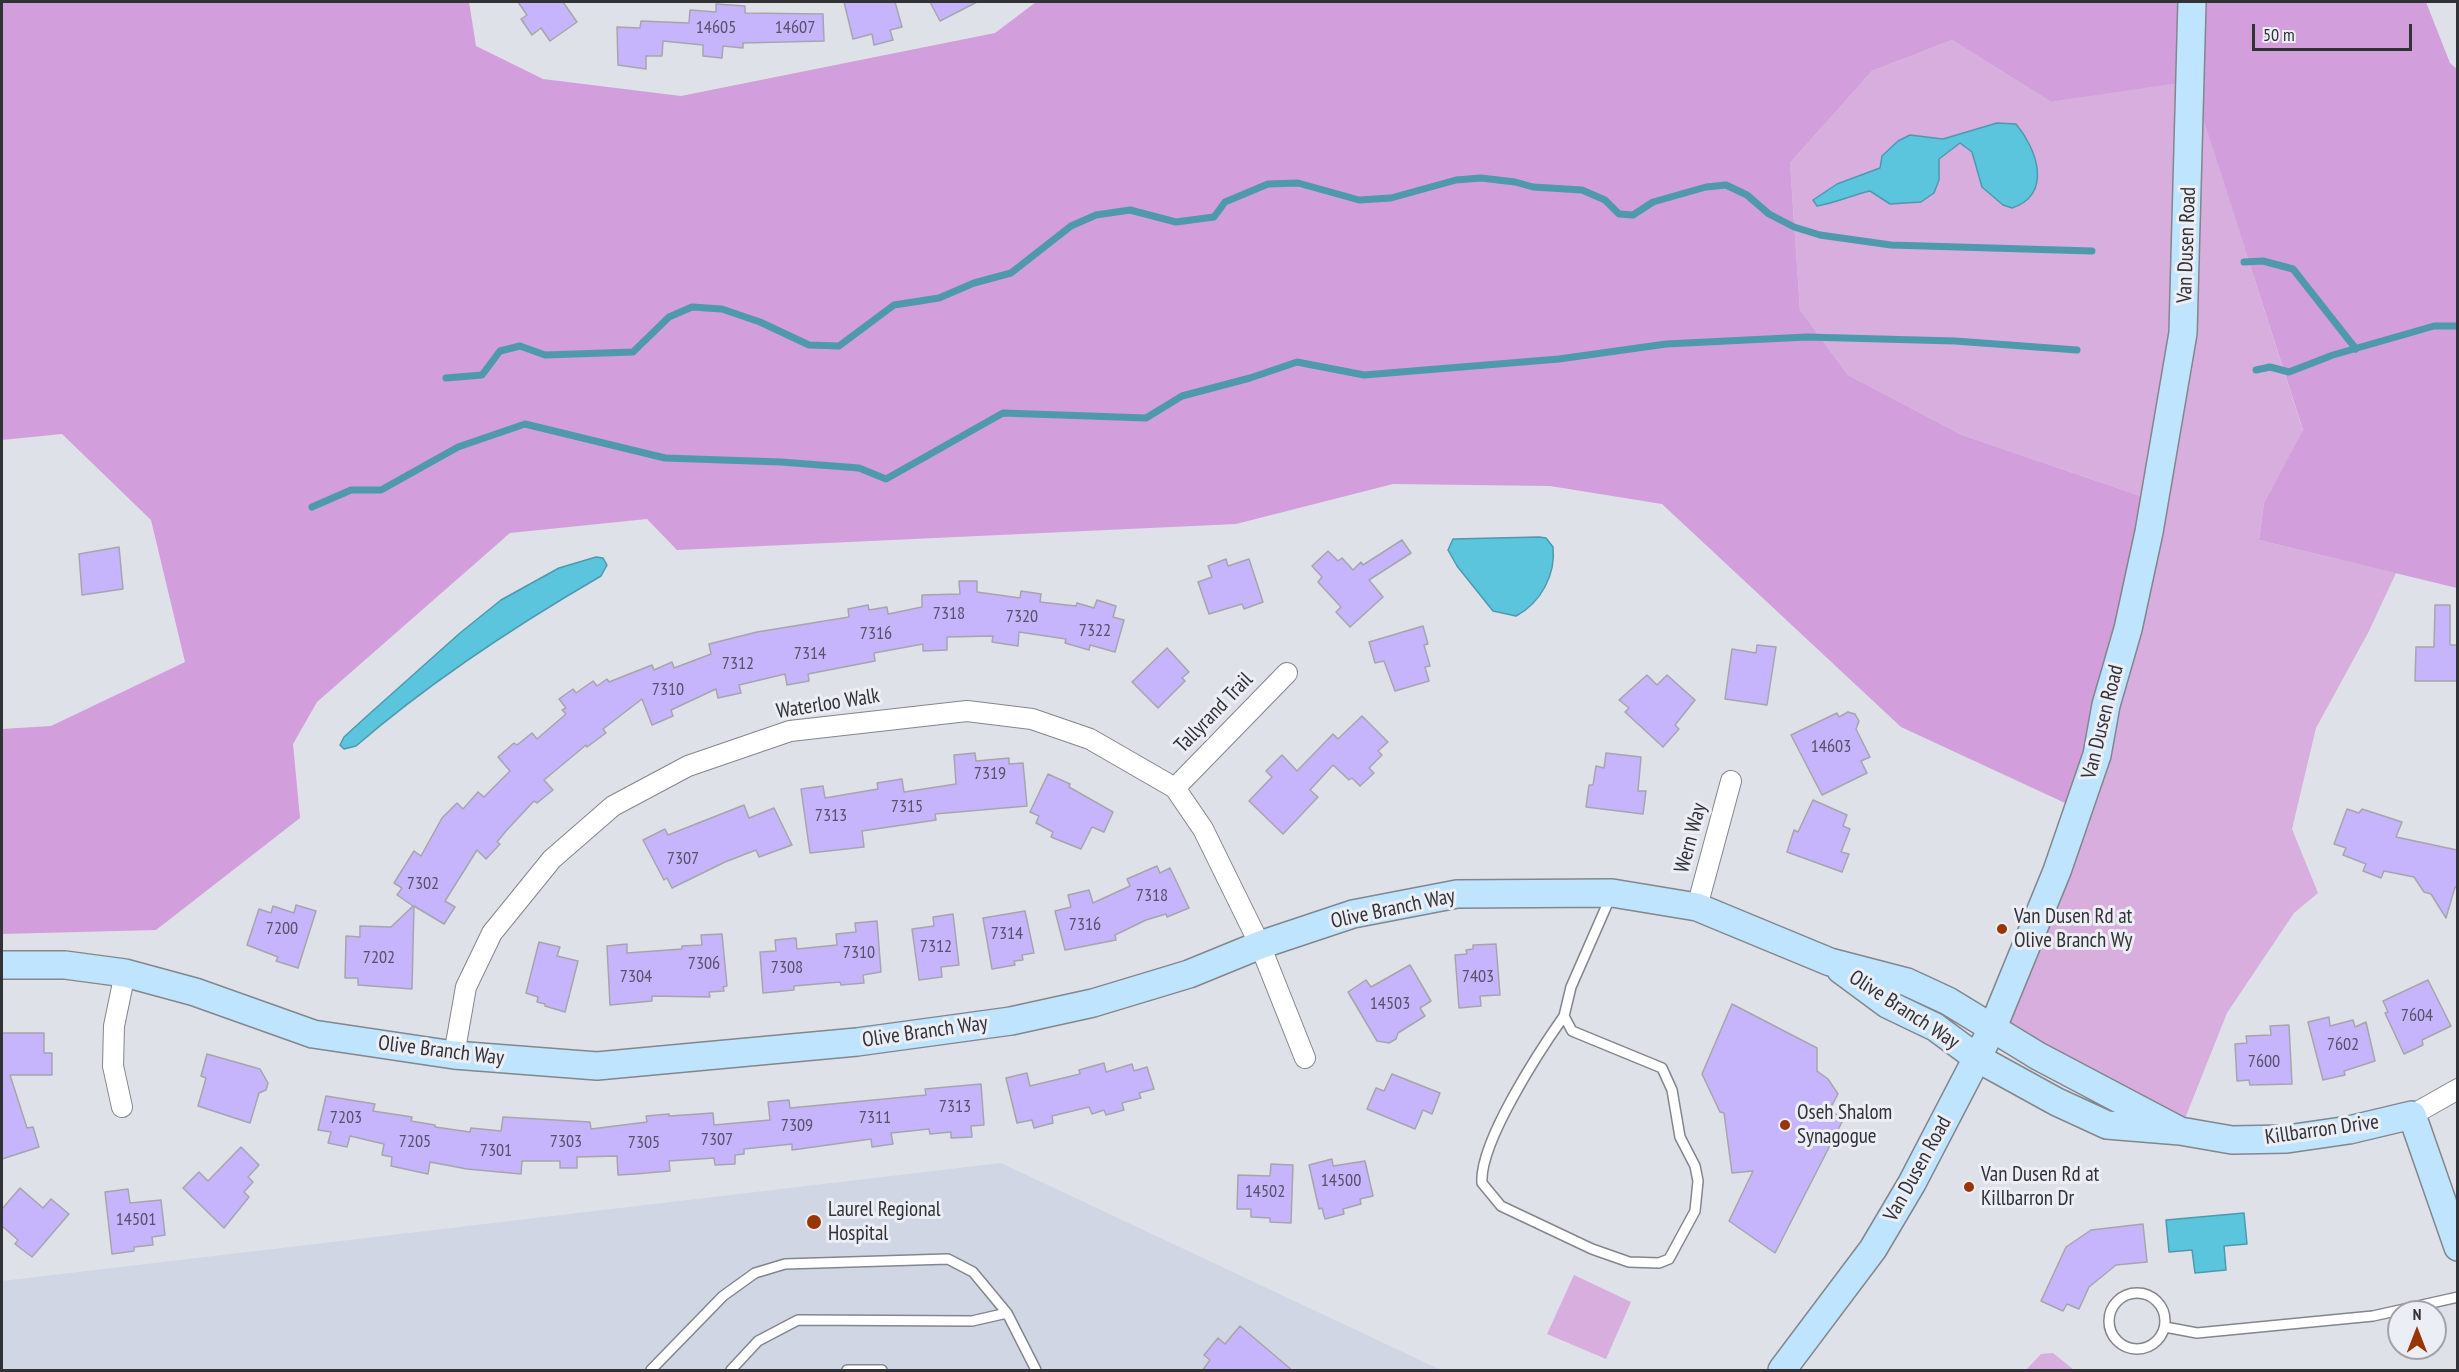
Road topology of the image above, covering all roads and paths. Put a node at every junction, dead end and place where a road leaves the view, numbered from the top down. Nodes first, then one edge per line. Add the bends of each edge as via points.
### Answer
1 (2192, 2) edge
2 (1287, 673) dead end
3 (1731, 781) dead end
4 (1175, 788) junction
5 (1612, 893) junction
6 (1697, 907) junction
7 (1260, 945) junction
8 (1830, 962) junction
9 (2, 965) edge
10 (125, 973) junction
11 (1564, 1016) junction
12 (1993, 1027) junction
13 (454, 1055) junction
14 (1305, 1058) dead end
15 (1977, 1058) junction
16 (2457, 1089) edge
17 (122, 1107) dead end
18 (2412, 1114) junction
19 (2180, 1131) junction
20 (2457, 1247) edge
21 (2457, 1297) edge
22 (1007, 1313) junction
23 (2165, 1327) junction
24 (651, 1371) edge
25 (731, 1371) edge
26 (847, 1371) edge
27 (882, 1371) edge
28 (1036, 1371) edge
29 (1782, 1371) edge

1 - 12 street, Van Dusen Road via 2183,333 2150,532 2097,755 2057,871
2 - 4 street, Tallyrand Trail
3 - 6 street, Wern Way
4 - 7 street, Waterloo Walk via 1203,829
4 - 13 street, Waterloo Walk via 1090,739 1032,719 967,711 790,731 688,766 614,806 552,859 492,933 466,987
5 - 6 street, Olive Branch Way
5 - 7 street, Olive Branch Way via 1457,894 1353,914
5 - 11 lane via 1570,987
6 - 8 street, Olive Branch Way
7 - 13 street, Olive Branch Way via 1189,974 1104,1000 999,1023 857,1042 597,1066
7 - 14 street, Waterloo Walk
8 - 12 street, Olive Branch Way via 1907,982
8 - 15 street, Olive Branch Way via 1887,1004 1935,1027
9 - 10 street, Olive Branch Way via 65,965
10 - 13 street, Olive Branch Way via 195,992 313,1034
10 - 17 street via 114,1026 113,1066
11 - 11 lane via 1572,1031 1662,1068 1672,1090 1680,1137 1695,1166 1698,1197 1681,1239 1669,1258 1659,1263 1629,1262 1592,1249 1501,1206 1482,1183 1485,1152 1539,1051
12 - 15 street, Van Dusen Road
12 - 19 street, Killbarron Drive via 2038,1056
15 - 19 street, Killbarron Drive via 2107,1125
15 - 29 street, Van Dusen Road via 1873,1249
16 - 18 street, Killbarron Drive
18 - 19 street, Killbarron Drive via 2349,1130 2287,1139 2232,1140
18 - 20 street
21 - 23 lane via 2373,1316 2198,1333
22 - 24 lane via 973,1272 948,1259 785,1264 754,1273 723,1296
22 - 25 lane via 972,1321 798,1320 758,1341
22 - 28 lane
23 - 23 lane via 2163,1309 2150,1295 2141,1292 2122,1296 2111,1311 2110,1329 2129,1348 2147,1348 2156,1343
26 - 27 lane

